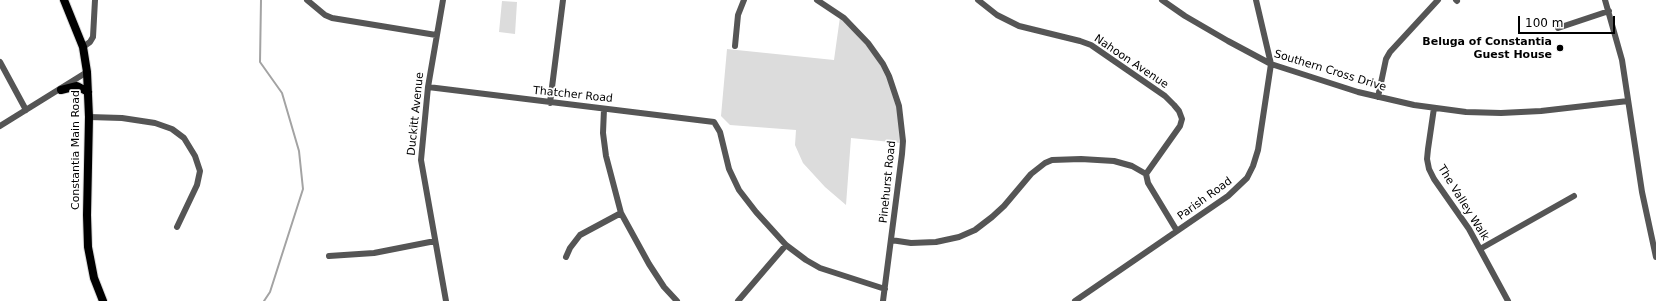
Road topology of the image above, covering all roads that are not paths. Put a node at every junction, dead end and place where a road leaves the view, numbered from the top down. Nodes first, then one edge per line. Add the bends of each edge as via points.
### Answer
1 (64, 0) edge
2 (95, 0) edge
3 (307, 0) edge
4 (444, 0) edge
5 (563, 0) edge
6 (744, 0) edge
7 (817, 0) edge
8 (978, 0) edge
9 (1162, 0) edge
10 (1256, 0) edge
11 (1438, 0) edge
12 (1605, 0) edge
13 (1609, 11) junction
14 (1558, 28) dead end
15 (436, 35) junction
16 (734, 46) dead end
17 (83, 47) junction
18 (0, 62) edge
19 (1271, 64) junction
20 (87, 72) junction
21 (428, 87) junction
22 (61, 90) junction
23 (88, 92) junction
24 (1378, 97) junction
25 (1628, 101) junction
26 (550, 103) junction
27 (1434, 108) junction
28 (604, 109) junction
29 (26, 110) junction
30 (89, 117) junction
31 (0, 126) edge
32 (1146, 174) junction
33 (1574, 196) dead end
34 (621, 213) junction
35 (177, 227) dead end
36 (1178, 231) junction
37 (891, 240) junction
38 (435, 241) junction
39 (786, 245) junction
40 (1480, 249) junction
41 (329, 256) dead end
42 (566, 257) dead end
43 (1656, 257) edge
44 (885, 289) junction
45 (103, 301) edge
46 (446, 301) edge
47 (677, 301) edge
48 (738, 301) edge
49 (883, 301) edge
50 (1075, 301) edge
51 (1508, 301) edge

1 - 17 main road, Constantia Main Road
2 - 17 street via 92,37
3 - 15 street via 332,18
4 - 15 street, Duckitt Avenue
5 - 26 street
6 - 16 street via 738,15
7 - 37 street, Pinehurst Road via 844,18 872,48 889,76 899,106 903,141
8 - 32 street, Nahoon Avenue via 1010,22 1090,45 1165,96 1174,105 1182,118 1180,126
9 - 19 street, Southern Cross Drive via 1222,38
10 - 19 street
11 - 24 street via 1390,52 1386,59
12 - 13 street
13 - 14 street
13 - 25 street via 1622,60
15 - 21 street, Duckitt Avenue
17 - 20 main road, Constantia Main Road
18 - 29 street
19 - 24 street, Southern Cross Drive
19 - 36 street, Parish Road via 1258,150 1247,178 1228,196
20 - 22 street
20 - 23 main road, Constantia Main Road
21 - 26 street, Thatcher Road
21 - 38 street, Duckitt Avenue via 421,160
22 - 23 main road via 79,87
22 - 29 street
23 - 30 main road, Constantia Main Road
24 - 27 street, Southern Cross Drive
25 - 27 street, Southern Cross Drive via 1501,113
25 - 43 street via 1642,192
26 - 28 street, Thatcher Road
27 - 40 street, The Valley Walk via 1427,159 1429,169
28 - 34 street via 603,138
28 - 39 street, Thatcher Road via 710,121 716,124 729,169 739,190
29 - 31 street
30 - 35 street via 155,122 172,129 184,138 195,156 200,171 197,185
30 - 45 main road, Constantia Main Road via 88,247 94,278
32 - 36 street via 1148,183
32 - 37 street via 1132,166 1114,161 1052,160 1031,174 992,218 975,230 936,242 911,243
33 - 40 street
34 - 42 street via 580,235
34 - 47 street via 649,264
36 - 50 street, Parish Road
37 - 44 street, Pinehurst Road
38 - 41 street via 374,253
38 - 46 street, Duckitt Avenue
39 - 44 street via 820,268
39 - 48 street
40 - 51 street, The Valley Walk
44 - 49 street, Pinehurst Road

